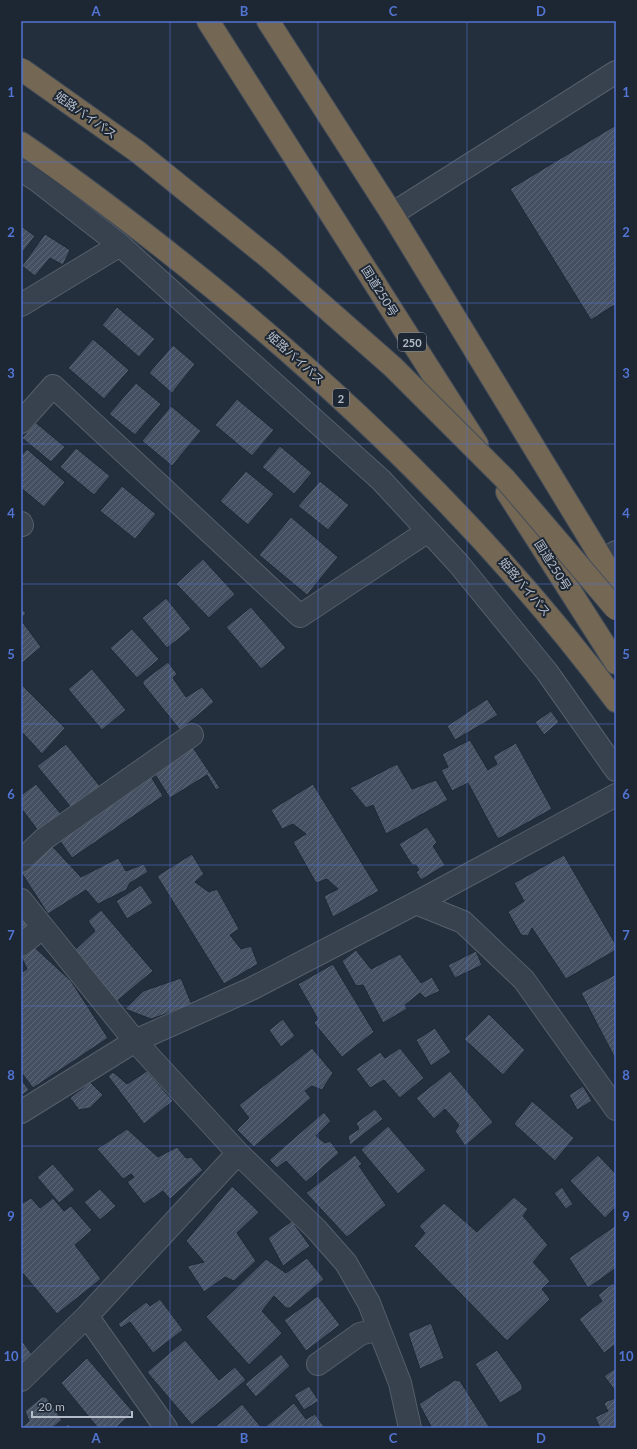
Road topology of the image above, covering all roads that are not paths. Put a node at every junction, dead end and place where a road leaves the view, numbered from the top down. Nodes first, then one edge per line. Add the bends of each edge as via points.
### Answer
1 (208, 21) edge
2 (268, 21) edge
3 (21, 69) edge
4 (616, 72) edge
5 (21, 143) edge
6 (21, 170) edge
7 (392, 214) junction
8 (120, 245) junction
9 (21, 305) edge
10 (21, 422) edge
11 (428, 531) junction
12 (609, 556) edge
13 (616, 582) edge
14 (616, 609) edge
15 (616, 663) edge
16 (616, 701) edge
17 (192, 735) dead end
18 (616, 770) edge
19 (616, 795) edge
20 (21, 861) edge
21 (21, 900) edge
22 (416, 903) junction
23 (43, 927) junction
24 (21, 945) edge
25 (135, 1040) junction
26 (616, 1109) edge
27 (21, 1112) edge
28 (238, 1153) junction
29 (87, 1316) junction
30 (379, 1329) junction
31 (318, 1364) dead end
32 (21, 1380) edge
33 (166, 1428) edge
34 (410, 1428) edge

1 - 15 highway, 国道250号 / 250
2 - 7 highway
3 - 14 highway, 姫路バイパス, bridge via 138,152 269,258 393,367 505,479
4 - 7 street
5 - 16 highway, 姫路バイパス / 2 via 152,238 280,344 392,445 493,550 586,660
6 - 8 street
7 - 12 highway
8 - 9 street
8 - 11 street via 381,480
10 - 11 street via 53,386 300,616
11 - 18 street via 458,563 547,672
12 - 13 highway
17 - 20 street via 44,839
19 - 22 street
21 - 23 street
22 - 25 street via 251,989
22 - 26 street via 463,922 524,980
23 - 24 street
23 - 25 street
25 - 27 street
25 - 28 street
28 - 29 street
28 - 30 street via 346,1262 369,1303
29 - 32 street
29 - 33 street
30 - 31 street via 360,1334
30 - 34 street via 400,1383

